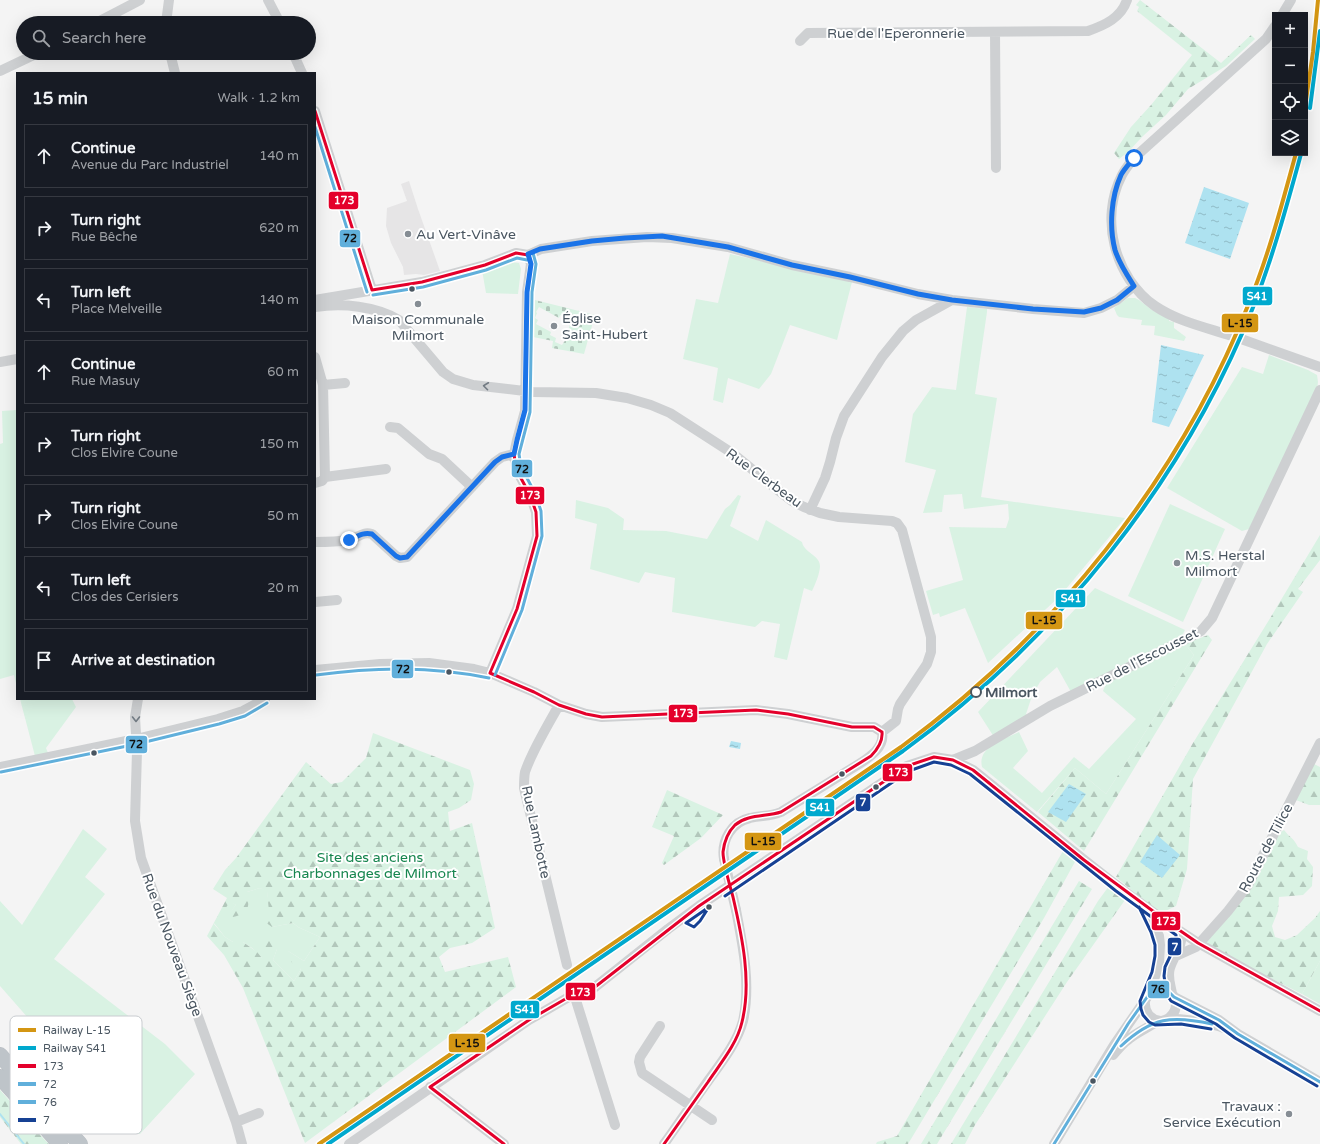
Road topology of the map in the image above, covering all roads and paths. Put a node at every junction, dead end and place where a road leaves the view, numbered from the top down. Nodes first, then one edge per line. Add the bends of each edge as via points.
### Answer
1 (140, 0) edge
2 (169, 0) edge
3 (268, 0) edge
4 (1127, 0) edge
5 (1290, 0) edge
6 (1284, 12) edge
7 (109, 16) edge
8 (167, 16) edge
9 (276, 16) edge
10 (1272, 30) edge
11 (995, 32) junction
12 (800, 41) dead end
13 (23, 60) edge
14 (172, 60) edge
15 (297, 60) edge
16 (0, 71) edge
17 (175, 72) edge
18 (302, 72) edge
19 (316, 114) edge
20 (996, 168) dead end
21 (528, 254) junction
22 (1134, 286) junction
23 (372, 290) junction
24 (316, 300) edge
25 (952, 300) junction
26 (316, 307) edge
27 (1229, 335) tunnel mouth
28 (1244, 340) tunnel mouth
29 (16, 359) edge
30 (316, 361) edge
31 (0, 362) edge
32 (1320, 367) edge
33 (345, 383) dead end
34 (323, 386) junction
35 (1320, 390) edge
36 (525, 391) junction
37 (319, 400) edge
38 (390, 427) dead end
39 (514, 454) junction
40 (386, 469) dead end
41 (325, 477) junction
42 (316, 483) edge
43 (472, 487) junction
44 (810, 510) junction
45 (316, 542) edge
46 (338, 600) dead end
47 (316, 602) edge
48 (316, 670) edge
49 (490, 673) junction
50 (138, 700) edge
51 (263, 700) edge
52 (559, 705) junction
53 (882, 732) junction
54 (136, 739) junction
55 (1320, 743) edge
56 (953, 760) junction
57 (0, 767) edge
58 (1143, 904) junction
59 (1170, 925) junction
60 (1181, 932) junction
61 (1159, 936) junction
62 (1198, 944) junction
63 (1176, 956) junction
64 (567, 965) dead end
65 (574, 994) junction
66 (1173, 996) junction
67 (1148, 997) junction
68 (1320, 1011) edge
69 (1164, 1020) junction
70 (660, 1026) dead end
71 (1238, 1034) junction
72 (0, 1055) edge
73 (10, 1066) edge
74 (1101, 1068) junction
75 (0, 1077) edge
76 (1320, 1082) edge
77 (430, 1087) junction
78 (10, 1088) edge
79 (691, 1106) junction
80 (259, 1113) dead end
81 (712, 1120) dead end
82 (236, 1122) junction
83 (615, 1125) dead end
84 (51, 1134) edge
85 (71, 1134) edge
86 (60, 1144) edge
87 (80, 1144) edge
88 (242, 1144) edge
89 (349, 1144) edge
90 (504, 1144) edge
91 (664, 1144) edge
92 (1054, 1144) edge

1 - 7 street
2 - 8 street
3 - 9 street
4 - 11 street, Rue de l'Eperonnerie via 1117,16 1105,25 1088,31
5 - 6 street
10 - 22 street via 1266,39 1134,158 1122,174 1113,201 1112,226 1115,250
11 - 12 street, Rue de l'Eperonnerie via 808,33
11 - 20 street
13 - 16 street
14 - 17 street
15 - 18 street
19 - 23 street
21 - 23 street via 516,253 484,265 424,281
21 - 25 street via 540,249 592,241 662,236 728,247 792,265
21 - 36 street via 531,264 527,292
22 - 25 street via 1117,300 1101,308 1084,312
22 - 27 street via 1146,299 1163,311
23 - 24 street
25 - 44 street via 916,320 903,331 882,357 844,416 825,478
36 -> 26 street, Rue Clerbeau via 453,380 443,372 399,320 391,316 375,310 344,306
28 - 32 street
29 - 31 street
30 - 34 street
33 - 34 street
34 - 37 street
35 - 56 street, Rue de l'Escousset via 1207,625 1194,635 1050,706 975,751
36 - 39 street via 525,410
36 - 44 street, Rue Clerbeau via 596,393 627,398 670,413 732,453 792,501
37 - 41 street
38 - 43 street via 398,428 429,454 442,459
39 - 43 street via 498,459
39 - 49 street via 516,469 536,512 537,536 519,604
40 - 41 street
41 - 42 street
43 - 45 street via 407,557 396,556 372,534 360,534 349,540
44 - 53 street, Rue Clerbeau via 839,517 892,521 898,523 902,530 931,637 931,652 927,664 898,709 896,721
46 - 47 street
48 - 49 street via 429,663
49 - 52 street
50 -> 54 street, Rue du Nouveau Siège via 135,717
51 - 54 street via 243,711 218,719
52 - 53 street via 602,717 756,710 852,727 874,727
52 - 64 street, Rue Lambotte via 532,757 524,781
53 - 79 street, bridge via 879,747 859,764 781,812 744,820 729,832 724,842 723,854 736,910 747,992 742,1023 735,1040
54 - 57 street
54 - 82 street, Rue du Nouveau Siège via 135,821 140,858
55 - 62 street, Route de Tilice via 1248,886
56 - 58 street via 973,770
56 - 65 street via 934,757 907,766 699,906 595,987
58 - 59 street
58 - 61 street
59 - 60 street
59 - 61 street
60 - 62 street
60 - 63 street via 1181,946
61 - 67 street via 1160,964
62 - 63 street, Route de Tilice
62 - 68 street
63 - 66 street via 1169,976
65 - 77 street via 529,1020
65 - 83 street
66 - 67 street via 1164,989 1159,989
66 - 69 street via 1176,1008 1174,1013
66 - 71 street via 1219,1020
67 - 69 street via 1148,1014 1151,1018
67 - 74 street via 1117,1040
69 - 71 street via 1196,1021 1217,1025
69 - 74 street via 1128,1039
70 - 79 street via 638,1062 642,1073
71 - 76 street
72 - 73 highway
74 - 92 street
75 - 78 highway
77 - 89 street
77 - 90 street
79 - 81 street
79 - 91 street
80 - 82 street
82 - 88 street, Rue du Nouveau Siège
84 - 86 highway
85 - 87 highway

